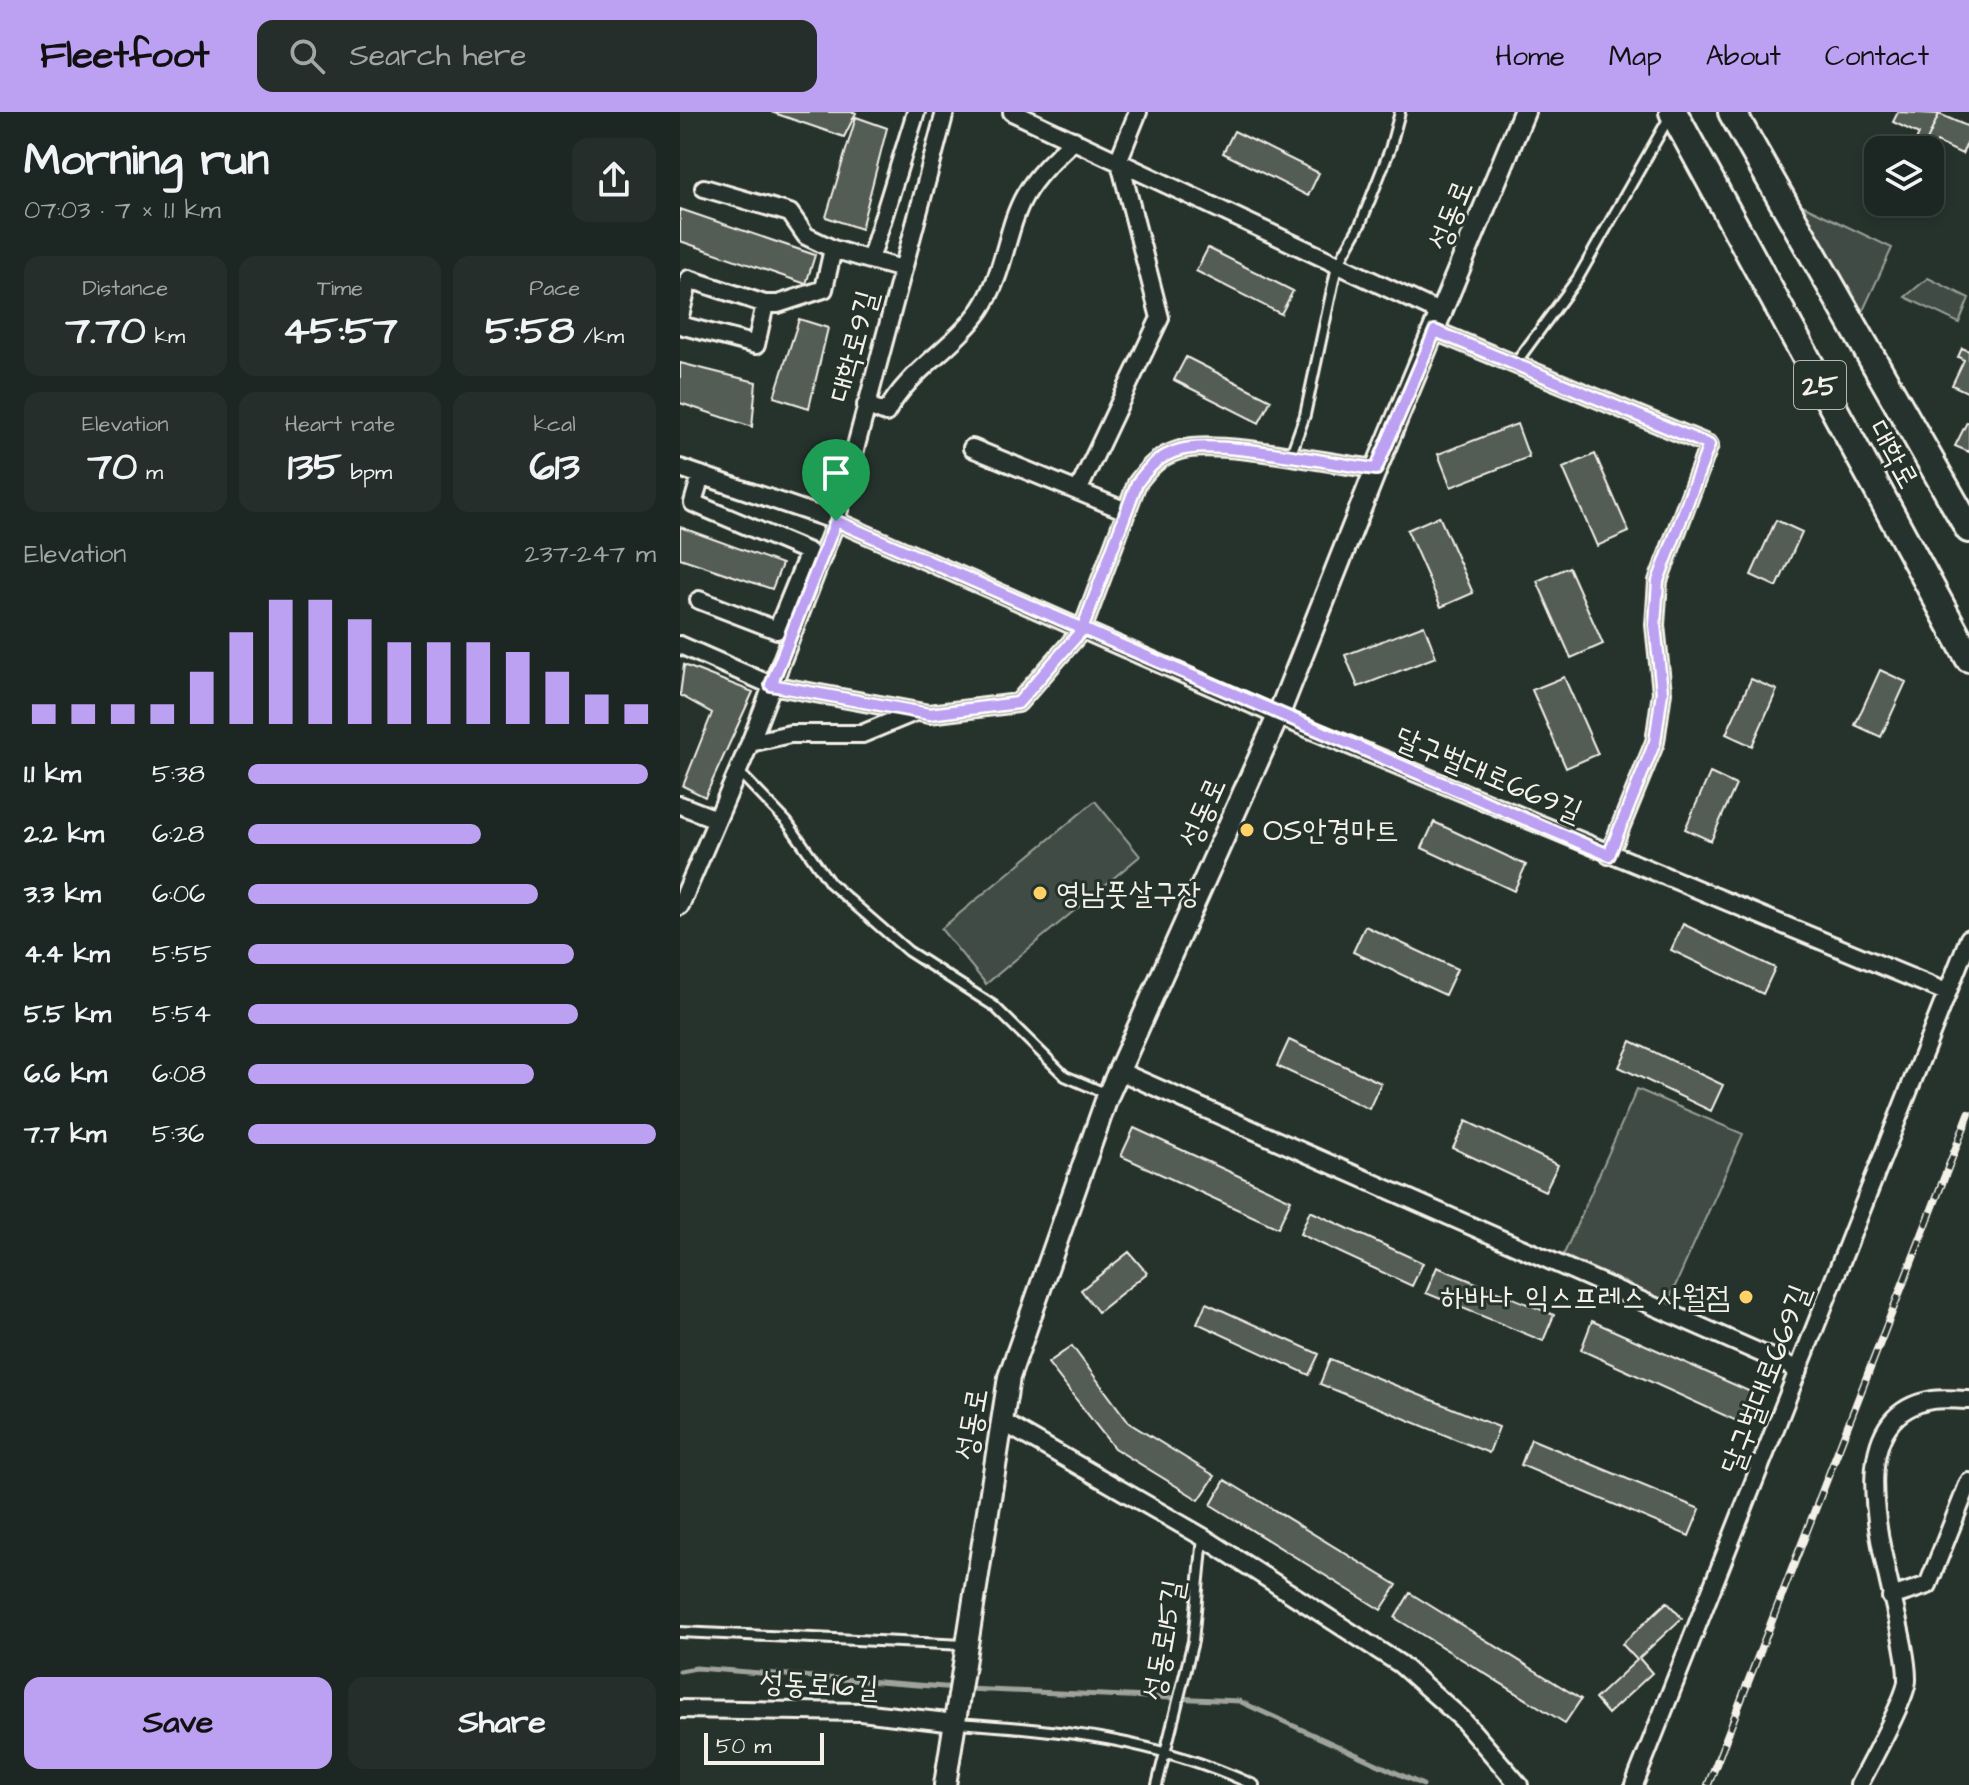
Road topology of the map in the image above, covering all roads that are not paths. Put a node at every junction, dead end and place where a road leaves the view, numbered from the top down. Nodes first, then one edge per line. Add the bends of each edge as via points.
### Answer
1 (916, 112) edge
2 (945, 112) edge
3 (1012, 112) edge
4 (1138, 112) edge
5 (1400, 112) edge
6 (1524, 112) edge
7 (1673, 112) edge
8 (1732, 112) edge
9 (1074, 140) junction
10 (1119, 159) junction
11 (704, 188) dead end
12 (833, 249) junction
13 (870, 260) junction
14 (1337, 266) junction
15 (902, 269) junction
16 (685, 278) edge
17 (765, 304) junction
18 (680, 316) edge
19 (1439, 323) junction
20 (680, 325) edge
21 (1515, 364) junction
22 (866, 405) junction
23 (972, 448) dead end
24 (1290, 458) junction
25 (680, 468) edge
26 (1376, 469) junction
27 (701, 475) junction
28 (1078, 491) junction
29 (1126, 511) junction
30 (836, 521) junction
31 (1969, 529) edge
32 (699, 600) dead end
33 (1082, 630) junction
34 (680, 645) edge
35 (1969, 658) edge
36 (771, 685) junction
37 (915, 712) junction
38 (1278, 716) junction
39 (750, 743) junction
40 (736, 769) junction
41 (680, 805) edge
42 (716, 819) junction
43 (1609, 855) junction
44 (680, 906) edge
45 (1969, 938) edge
46 (1946, 992) junction
47 (1119, 1071) junction
48 (1108, 1095) junction
49 (1799, 1370) junction
50 (1969, 1400) edge
51 (1001, 1421) junction
52 (1969, 1482) edge
53 (1203, 1537) junction
54 (1891, 1597) junction
55 (680, 1632) edge
56 (966, 1648) junction
57 (680, 1709) edge
58 (955, 1722) junction
59 (1166, 1751) junction
60 (945, 1785) edge
61 (1157, 1785) edge
62 (1254, 1785) edge
63 (1519, 1785) edge
64 (1634, 1785) edge
65 (1859, 1785) edge

1 - 13 street
2 - 15 street, 대학로9길
3 - 9 street
4 - 10 street
5 - 14 lane via 1361,223
6 - 19 street, 성동로
7 - 21 lane via 1578,278
7 - 35 main road, 대학로 / 25
8 - 31 main road, 대학로 / 25
9 - 10 street
9 - 22 street via 1025,196 981,308 886,413
10 - 14 street
10 - 28 street via 1160,318
11 - 12 street via 790,213 806,236
12 - 13 street
12 - 17 street via 824,289
13 - 15 street
14 - 19 street
14 - 24 lane via 1305,415
15 - 22 street, 대학로9길
16 - 17 street
16 - 18 street
17 - 20 street via 756,345
19 - 21 street
19 - 26 street, 성동로
21 - 43 street via 1709,445 1658,581 1655,625 1662,692 1655,742
22 - 30 street, 대학로9길
23 - 28 street
24 - 26 street
24 - 29 street via 1221,448 1181,450 1152,462
25 - 27 street, 달구벌대로669길
26 - 38 street, 성동로
27 - 30 street, 달구벌대로669길
27 - 32 street via 693,503 809,552 777,630
28 - 29 street
29 - 33 street
30 - 33 street, 달구벌대로669길
30 - 36 street, 대학로9길
33 - 37 street via 1018,703
33 - 38 street, 달구벌대로669길
34 - 36 street
36 - 37 street
36 - 39 street, 대학로9길
37 - 39 street via 862,734 790,734
38 - 43 street, 달구벌대로669길
38 - 47 street, 성동로
39 - 40 street, 대학로9길
40 - 42 street, 대학로9길
40 - 48 lane via 787,822 830,883 908,951 994,1006 1065,1076
41 - 42 street
42 - 44 street, 대학로9길
43 - 46 street, 달구벌대로669길
45 - 46 street, 달구벌대로669길
46 - 49 street, 달구벌대로669길
47 - 48 street, 성동로
47 - 49 street
48 - 51 street, 성동로 via 1009,1377
49 - 64 street, 달구벌대로669길
50 - 54 street via 1931,1401 1901,1413 1881,1437 1874,1483
51 - 53 street
51 - 56 street, 성동로
52 - 54 street via 1928,1585
53 - 59 lane, 성동로15길 via 1193,1641
53 - 63 street via 1400,1664 1461,1718
54 - 65 street via 1908,1682
55 - 56 lane
56 - 58 street, 성동로
57 - 58 street, 성동로16길 via 861,1712
58 - 59 lane via 1067,1730
58 - 60 street
59 - 61 lane, 성동로15길
59 - 62 lane

